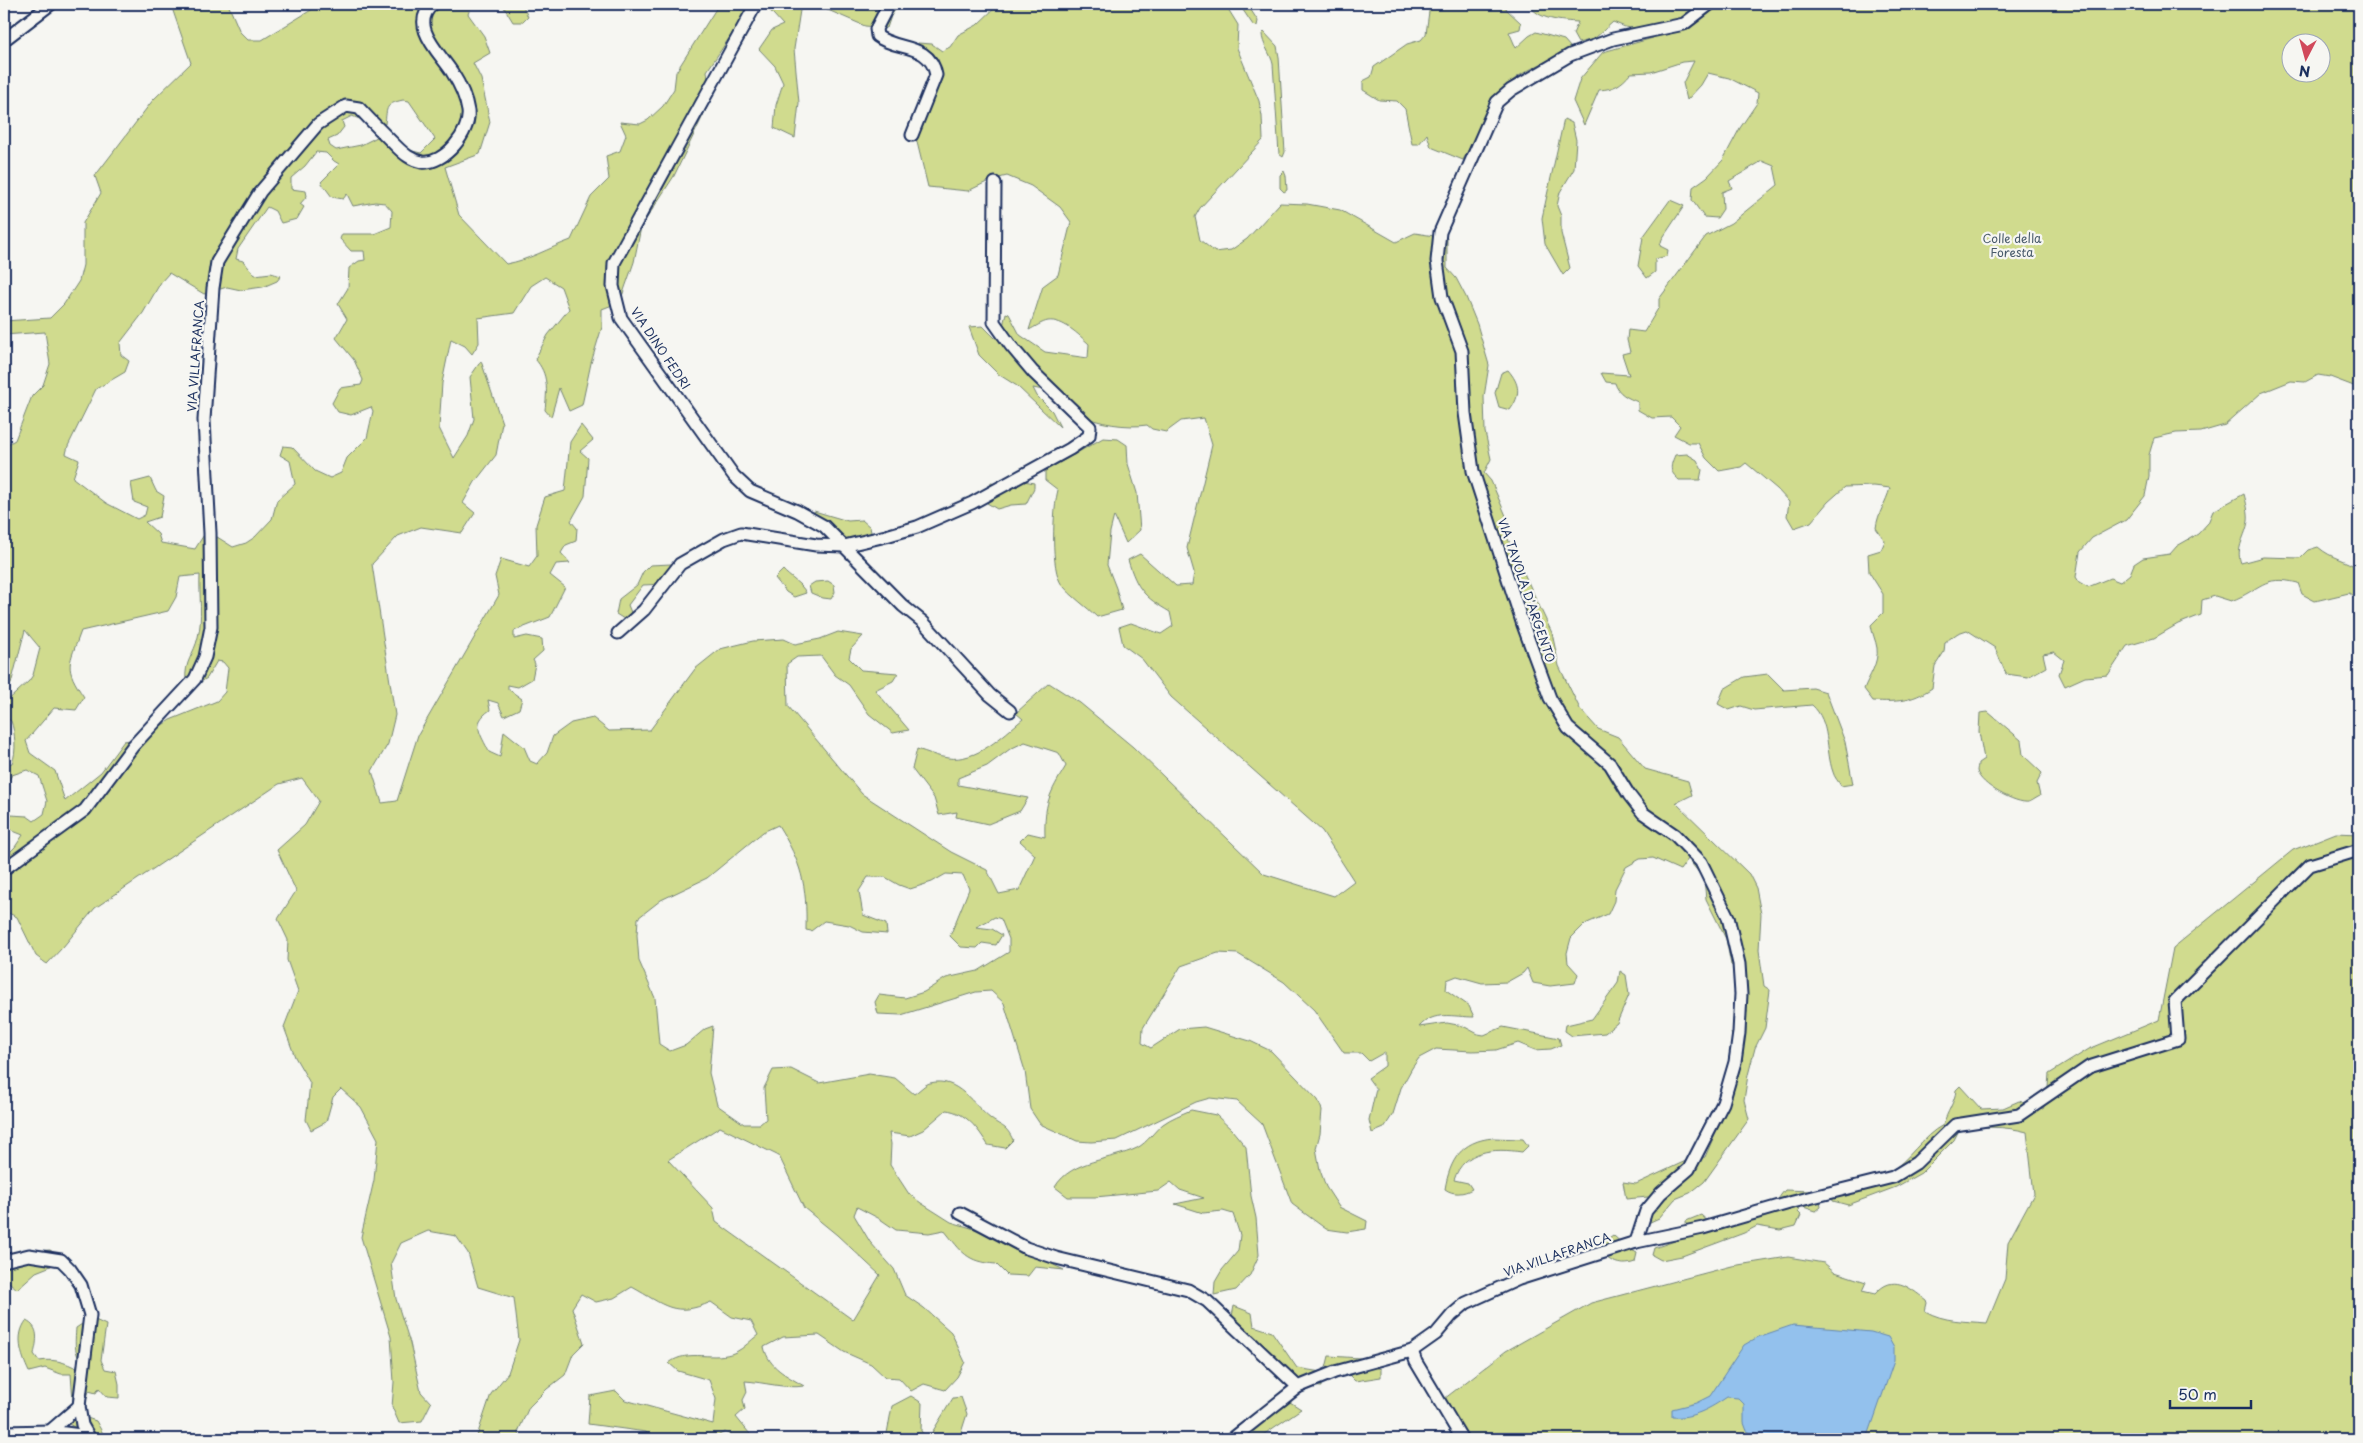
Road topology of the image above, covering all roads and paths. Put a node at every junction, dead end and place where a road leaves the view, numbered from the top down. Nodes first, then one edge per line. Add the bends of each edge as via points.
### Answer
1 (51, 4) edge
2 (433, 4) edge
3 (756, 4) edge
4 (889, 4) edge
5 (1710, 4) edge
6 (4, 40) edge
7 (912, 135) dead end
8 (995, 183) dead end
9 (844, 546) junction
10 (618, 633) dead end
11 (1010, 711) dead end
12 (2359, 850) edge
13 (4, 869) edge
14 (960, 1213) dead end
15 (1636, 1242) junction
16 (4, 1261) edge
17 (1412, 1351) junction
18 (1298, 1388) junction
19 (79, 1406) junction
20 (50, 1431) junction
21 (4, 1432) edge
22 (89, 1437) edge
23 (1232, 1439) edge
24 (1462, 1439) edge

1 - 6 street
2 - 13 street, VIA VILLAFRANCA via 425,10 423,19 426,37 453,73 466,98 467,128 460,139 445,155 424,162 406,156 359,108 346,106 318,124 260,192 217,262 212,288 204,420 211,627 206,657 195,679 133,746 85,810
3 - 9 street, VIA DINO FEDRI via 614,263 613,286 621,318 734,476 750,491 824,526
4 - 7 street via 876,30 877,36 918,52 935,67 936,75
5 - 15 street, VIA TAVOLA D'ARGENTO via 1684,24 1613,39 1570,56 1511,90 1497,102 1440,232 1436,261 1442,297 1462,351 1473,471 1550,698 1568,728 1610,764 1643,814 1675,835 1701,862 1728,917 1739,964 1741,994 1736,1062 1723,1103 1689,1169 1646,1211
8 - 9 street via 994,322 1033,372 1090,427 1089,436 972,503 917,526
9 - 10 street via 816,545 741,533 724,539 680,564 644,610
9 - 11 street, VIA DINO FEDRI via 923,622 990,695
12 - 15 street, VIA VILLAFRANCA via 2310,865 2175,1001 2178,1039 2089,1067 2019,1115 1955,1126 1916,1162 1893,1177 1703,1228
14 - 18 street via 1026,1248 1188,1290 1207,1301
15 - 17 street, VIA VILLAFRANCA via 1519,1280 1466,1303 1436,1334
16 - 19 street via 29,1255 60,1260 81,1285 90,1315
17 - 18 street, VIA VILLAFRANCA via 1335,1372
17 - 24 street
18 - 23 street, VIA VILLAFRANCA
19 - 20 street
19 - 22 street via 82,1425
20 - 21 street
20 - 22 street

